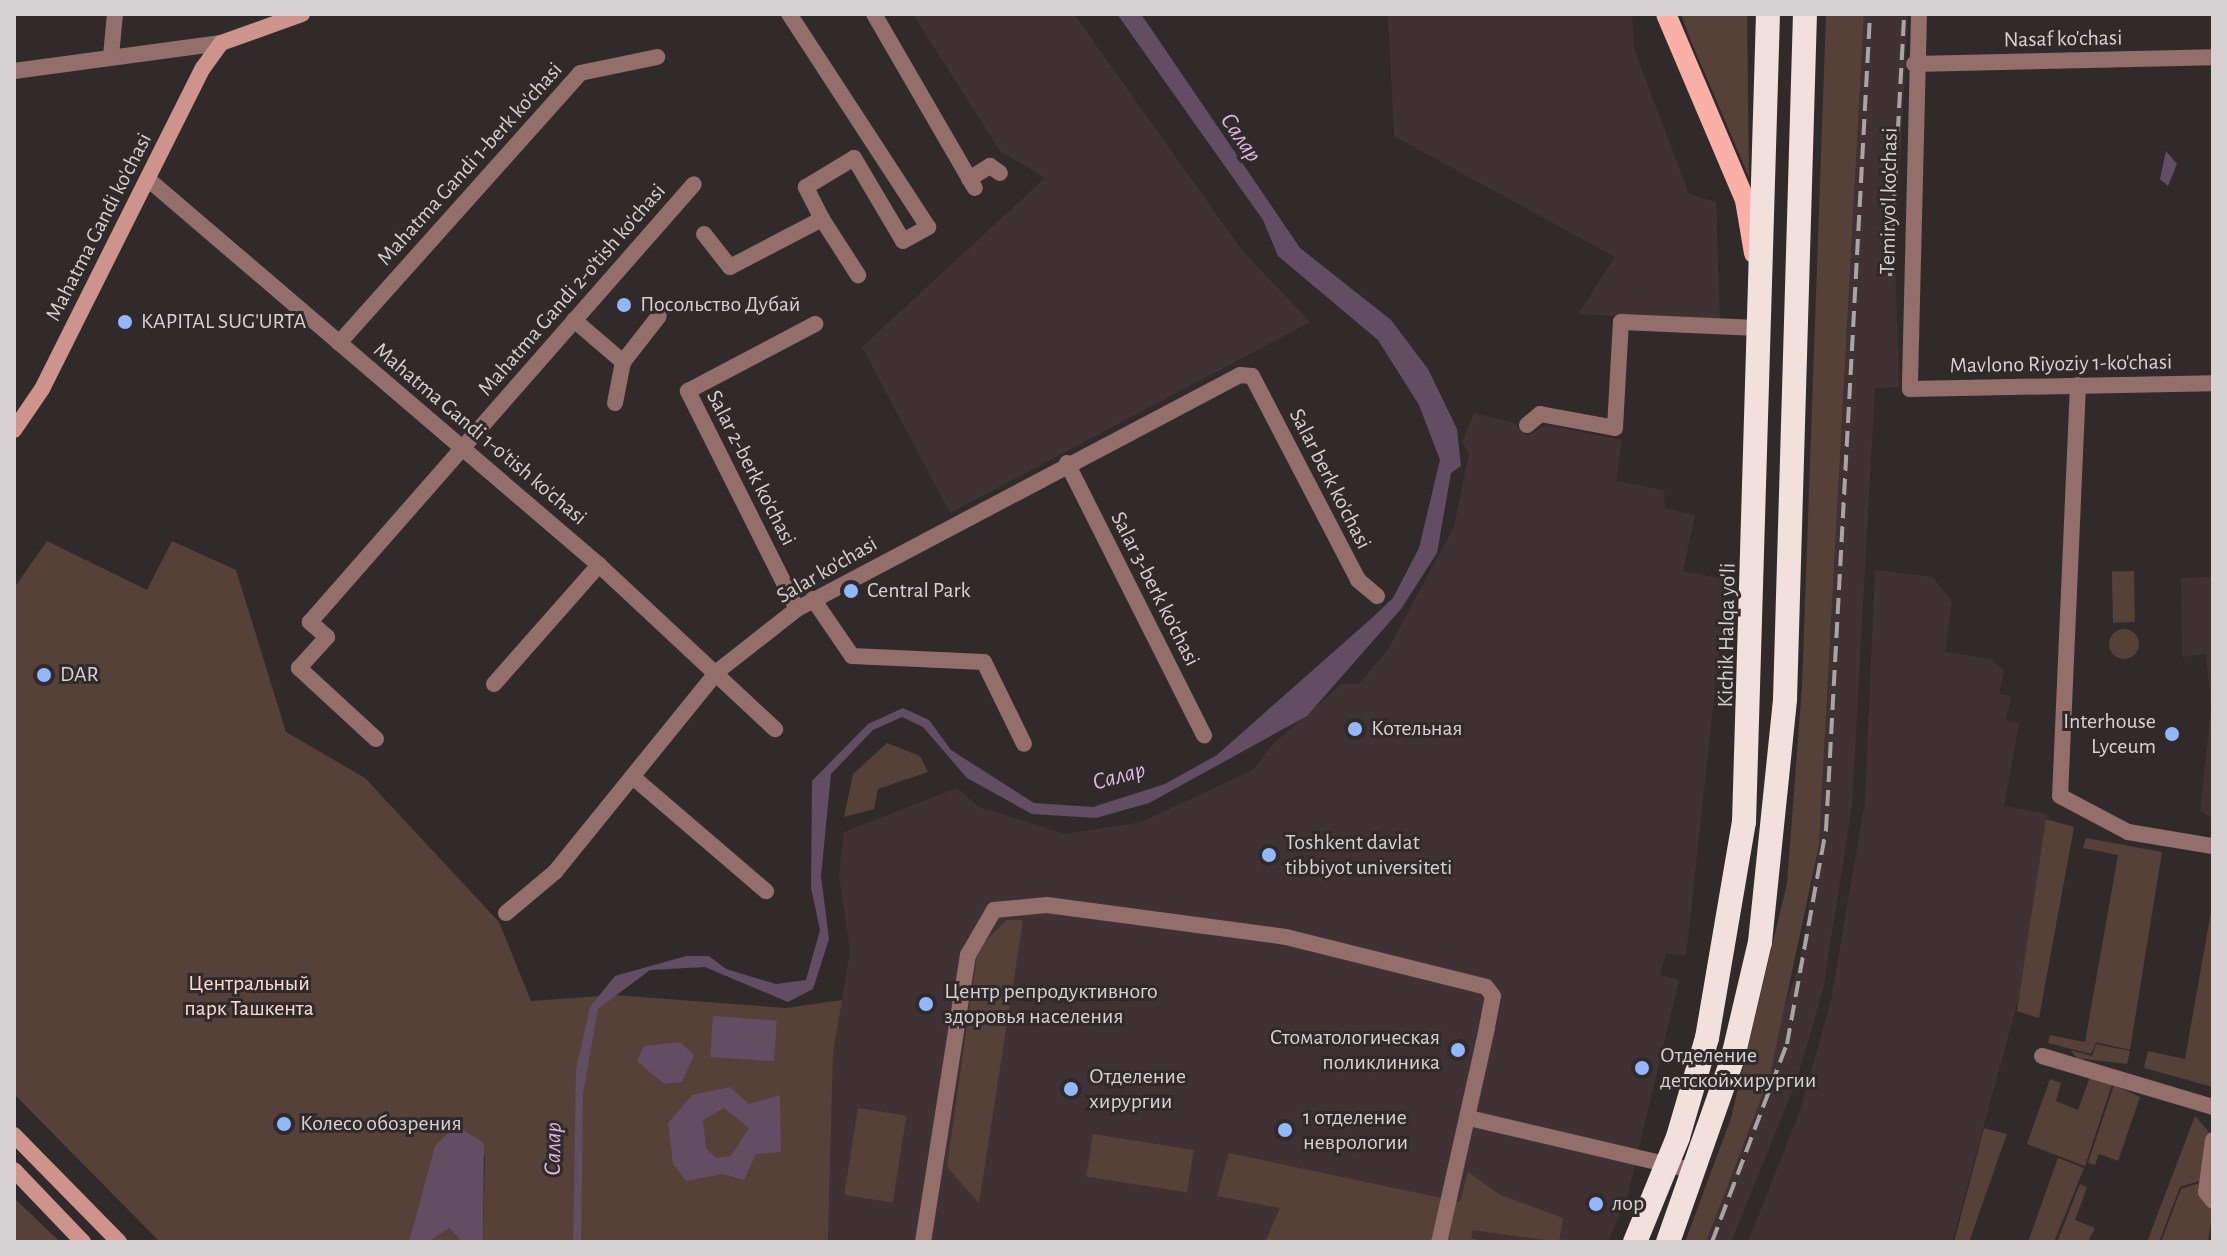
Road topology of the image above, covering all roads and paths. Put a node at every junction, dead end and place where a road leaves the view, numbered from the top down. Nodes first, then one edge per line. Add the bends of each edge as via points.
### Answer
1 (115, 14) edge
2 (302, 14) edge
3 (789, 14) edge
4 (874, 14) edge
5 (1666, 14) edge
6 (1768, 14) edge
7 (1805, 14) edge
8 (1919, 14) edge
9 (221, 43) junction
10 (111, 56) junction
11 (657, 57) dead end
12 (2213, 57) edge
13 (1914, 64) junction
14 (14, 71) edge
15 (876, 145) junction
16 (854, 158) junction
17 (1000, 173) dead end
18 (149, 180) junction
19 (694, 184) dead end
20 (822, 219) junction
21 (704, 234) dead end
22 (858, 275) dead end
23 (1757, 276) junction
24 (659, 316) dead end
25 (574, 320) junction
26 (815, 324) dead end
27 (1758, 328) junction
28 (339, 343) junction
29 (623, 362) junction
30 (1252, 376) joint
31 (2213, 383) edge
32 (2078, 385) junction
33 (1910, 389) joint
34 (615, 403) dead end
35 (1527, 425) dead end
36 (14, 430) edge
37 (462, 450) junction
38 (1067, 463) junction
39 (599, 565) junction
40 (1377, 596) dead end
41 (813, 599) junction
42 (797, 609) junction
43 (718, 671) junction
44 (494, 684) dead end
45 (775, 729) dead end
46 (1204, 735) dead end
47 (376, 739) dead end
48 (1024, 744) dead end
49 (634, 778) junction
50 (2213, 846) edge
51 (766, 891) dead end
52 (506, 913) dead end
53 (2042, 1056) dead end
54 (2213, 1107) edge
55 (1469, 1118) junction
56 (14, 1135) edge
57 (2213, 1140) edge
58 (1669, 1163) junction
59 (14, 1170) edge
60 (1695, 1171) junction
61 (2213, 1201) edge
62 (83, 1242) edge
63 (119, 1242) edge
64 (923, 1242) edge
65 (1439, 1242) edge
66 (1635, 1242) edge
67 (1668, 1242) edge

1 - 10 street
2 - 9 street
3 - 15 street
4 - 17 street via 972,184 990,166
5 - 23 main road via 1745,200
6 - 23 highway, Kichik Halqa yo'li
7 - 60 highway via 1785,699 1774,821 1748,1004
8 - 13 street, Temiryo'l ko'chasi
9 - 10 street
9 - 18 street, Mahatma Gandi ko'chasi
10 - 14 street
11 - 28 street, Mahatma Gandi 1-berk ko'chasi via 580,73
12 - 13 street, Nasaf ko'chasi
13 - 33 street, Temiryo'l ko'chasi
15 - 16 street
15 - 16 street via 928,225 906,242
16 - 20 street via 806,187
18 - 28 street, Mahatma Gandi 1-o'tish ko'chasi
18 - 36 street, Mahatma Gandi ko'chasi
19 - 25 street, Mahatma Gandi 2-o'tish ko'chasi
20 - 21 street via 730,267
20 - 22 street
23 - 27 highway, Kichik Halqa yo'li
24 - 29 street
25 - 29 street
25 - 37 street, Mahatma Gandi 2-o'tish ko'chasi
26 - 42 street, Salar 2-berk ko'chasi via 688,391
27 - 35 street via 1621,322 1615,428 1540,414
27 - 58 highway, Kichik Halqa yo'li via 1744,822 1719,989
28 - 37 street, Mahatma Gandi 1-o'tish ko'chasi
29 - 34 street
30 - 38 street, Salar ko'chasi via 1240,375
30 - 40 street, Salar berk ko'chasi via 1358,580
31 - 32 street, Mavlono Riyoziy 1-ko'chasi
32 - 33 street, Mavlono Riyoziy 1-ko'chasi
32 - 50 street via 2060,796 2084,815 2128,832
37 - 39 street, Mahatma Gandi 1-o'tish ko'chasi
37 - 47 street, Mahatma Gandi 2-o'tish ko'chasi via 310,622 327,637 299,668
38 - 41 street, Salar ko'chasi
38 - 46 street, Salar 3-berk ko'chasi
39 - 43 street, Mahatma Gandi 1-o'tish ko'chasi
39 - 44 street
41 - 42 street, Salar ko'chasi
41 - 48 street via 852,656 984,662
42 - 43 street, Salar ko'chasi
43 - 45 street, Mahatma Gandi 1-o'tish ko'chasi
43 - 49 street, Salar ko'chasi
49 - 51 street
49 - 52 street, Salar ko'chasi via 555,872
53 - 54 street
55 - 58 street
55 - 64 street via 1493,996 1486,987 1286,937 1142,914 1047,905 994,910 968,955
55 - 65 street
56 - 63 street
57 - 61 street via 2206,1192
58 - 60 street
58 - 66 highway, Kichik Halqa yo'li
59 - 62 street
60 - 67 highway

